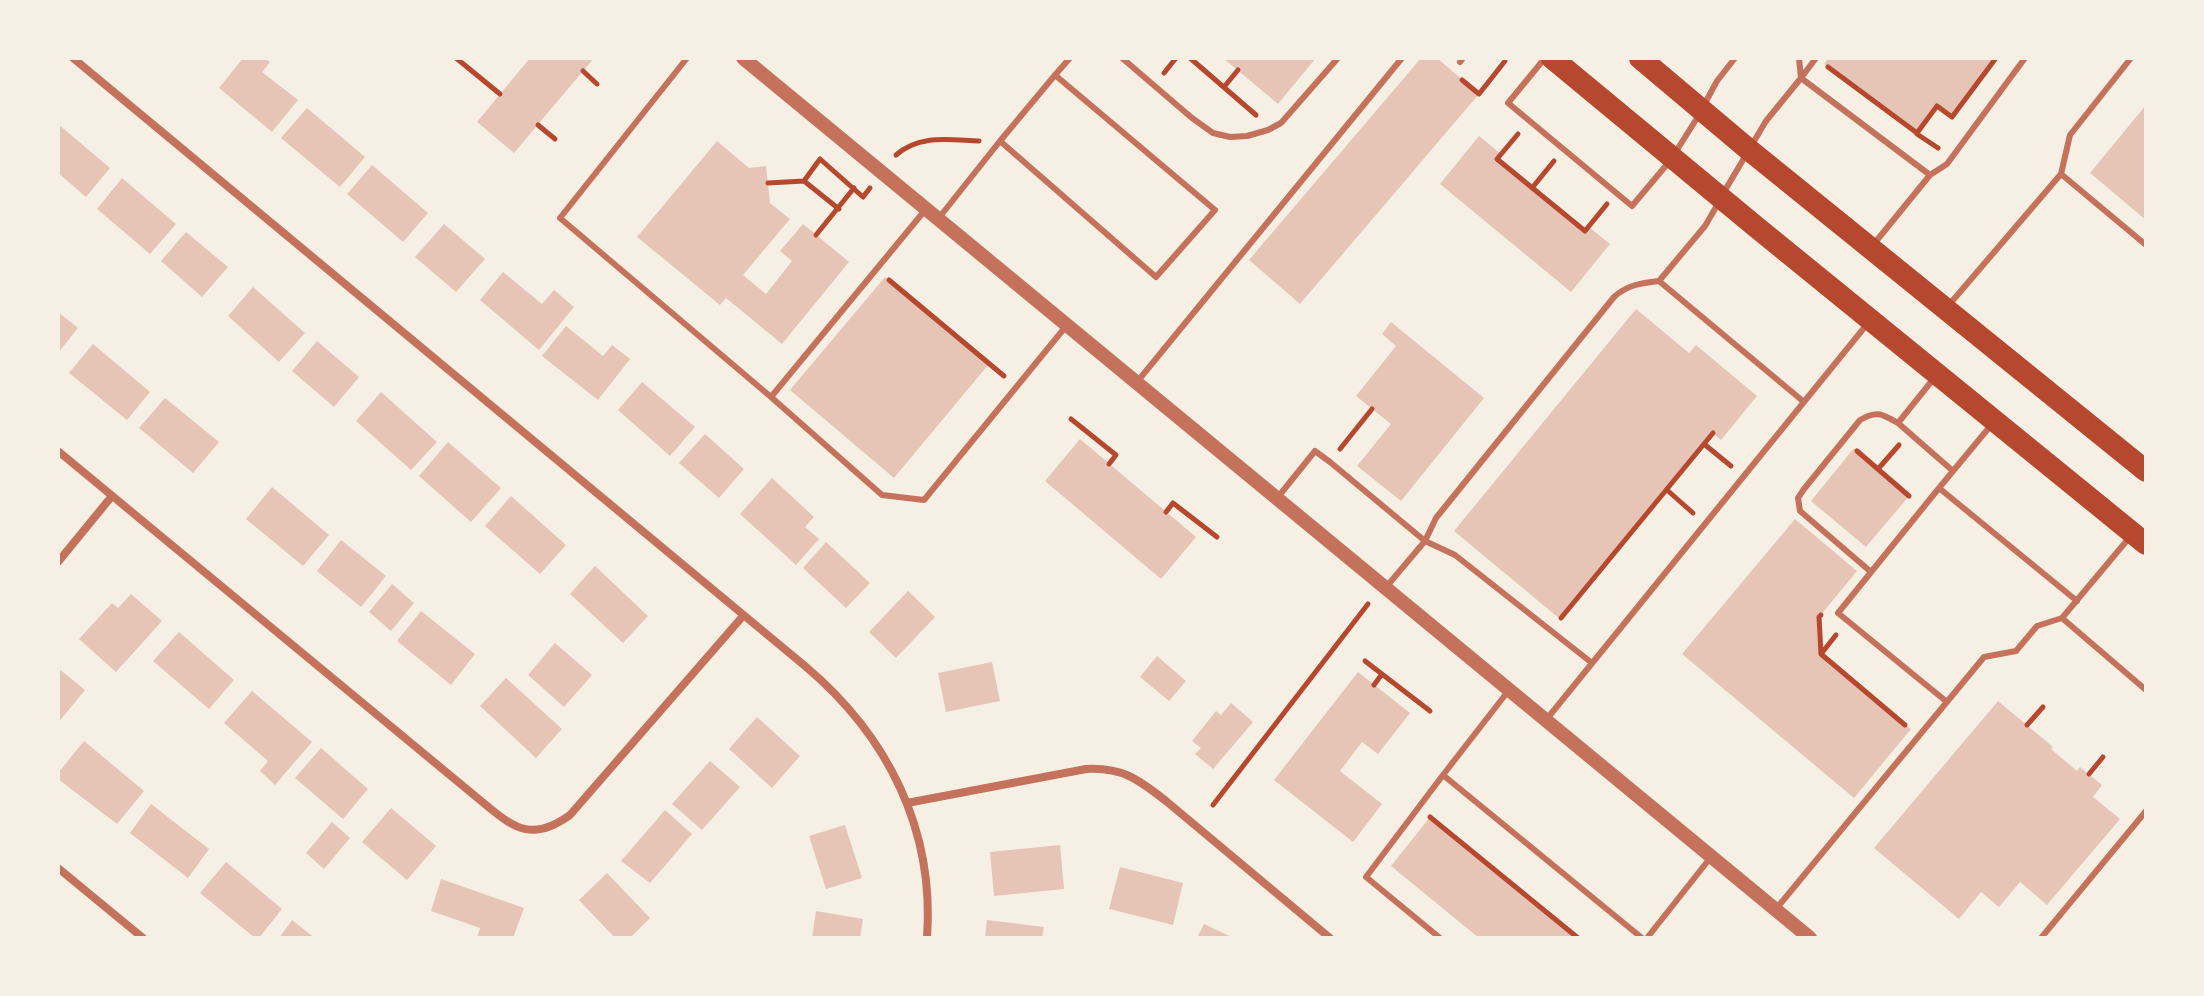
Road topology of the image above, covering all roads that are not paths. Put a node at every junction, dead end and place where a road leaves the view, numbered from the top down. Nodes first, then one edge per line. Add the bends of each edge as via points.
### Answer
1 (73, 58) edge
2 (687, 58) edge
3 (743, 58) edge
4 (1070, 58) edge
5 (1122, 58) edge
6 (1338, 58) edge
7 (1402, 58) edge
8 (1545, 58) edge
9 (1552, 58) edge
10 (1640, 58) edge
11 (1735, 58) edge
12 (1799, 58) edge
13 (1816, 58) edge
14 (2025, 58) edge
15 (2131, 58) edge
16 (1055, 75) junction
17 (1801, 78) junction
18 (1702, 110) junction
19 (1000, 141) junction
20 (1748, 149) junction
21 (1673, 157) junction
22 (2061, 174) junction
23 (1930, 175) junction
24 (1721, 198) junction
25 (932, 214) junction
26 (2146, 245) edge
27 (1871, 248) junction
28 (1659, 281) junction
29 (1945, 309) junction
30 (1870, 320) junction
31 (1067, 325) junction
32 (1937, 374) junction
33 (1137, 382) junction
34 (771, 397) junction
35 (1804, 402) junction
36 (1995, 421) junction
37 (1898, 423) junction
38 (58, 451) edge
39 (1953, 471) junction
40 (2146, 471) edge
41 (1939, 488) junction
42 (112, 496) junction
43 (1277, 499) junction
44 (2140, 539) edge
45 (1425, 541) junction
46 (58, 562) edge
47 (1871, 572) junction
48 (1385, 589) junction
49 (2077, 601) junction
50 (743, 616) junction
51 (2062, 618) junction
52 (1592, 663) junction
53 (1509, 690) junction
54 (2146, 690) edge
55 (1947, 702) junction
56 (1546, 720) junction
57 (1443, 775) junction
58 (907, 803) junction
59 (2146, 811) edge
60 (1711, 857) junction
61 (58, 868) edge
62 (1775, 909) junction
63 (143, 938) edge
64 (927, 938) edge
65 (1330, 938) edge
66 (1440, 938) edge
67 (1644, 938) edge
68 (1810, 938) edge
69 (2041, 938) edge

1 - 50 street
2 - 34 lane via 560,218
3 - 25 street
4 - 16 lane
5 - 6 lane via 1202,126 1230,137 1281,123
7 - 33 lane
8 - 21 lane via 1508,103 1632,206
9 - 21 highway
10 - 18 highway
11 - 18 lane
12 - 17 lane
13 - 17 lane
14 - 23 lane via 1952,158
15 - 22 lane via 2070,135
16 - 19 lane
16 - 19 lane via 1215,210 1156,277
17 - 20 lane
17 - 23 lane
18 - 20 highway
18 - 21 lane
19 - 25 lane
20 - 24 lane
20 - 27 highway
21 - 24 highway
22 - 26 lane
22 - 29 lane
23 - 27 lane
24 - 28 lane
24 - 30 highway
25 - 31 street
25 - 34 lane
27 - 29 highway
28 - 35 lane
28 - 45 lane via 1640,283 1614,297 1436,518
29 - 40 highway
30 - 32 highway
30 - 35 lane
31 - 33 street
31 - 34 lane via 924,500 882,495
32 - 36 highway
32 - 37 lane
33 - 43 street
35 - 52 lane
36 - 39 lane
36 - 44 highway
37 - 39 lane
37 - 47 lane via 1881,414 1860,420 1798,498 1800,511
38 - 42 street
39 - 41 lane
41 - 47 lane
41 - 49 lane
42 - 46 street
42 - 50 street via 462,785 516,828 526,830 570,815
43 - 45 lane via 1315,451
43 - 48 street
44 - 49 lane
45 - 48 lane
45 - 52 lane via 1455,555
47 - 55 lane via 1838,613
48 - 53 street
49 - 51 lane
50 - 58 street via 839,696 878,746
51 - 54 lane
51 - 55 lane via 2037,626 2016,651 1984,657
52 - 56 lane
53 - 56 street
53 - 57 lane
55 - 62 lane
56 - 60 street
57 - 66 lane via 1366,877
57 - 67 lane
58 - 64 street via 926,882
58 - 65 street via 1086,769 1123,772 1166,801
59 - 69 lane
60 - 62 street
60 - 67 lane
61 - 63 street
62 - 68 street

